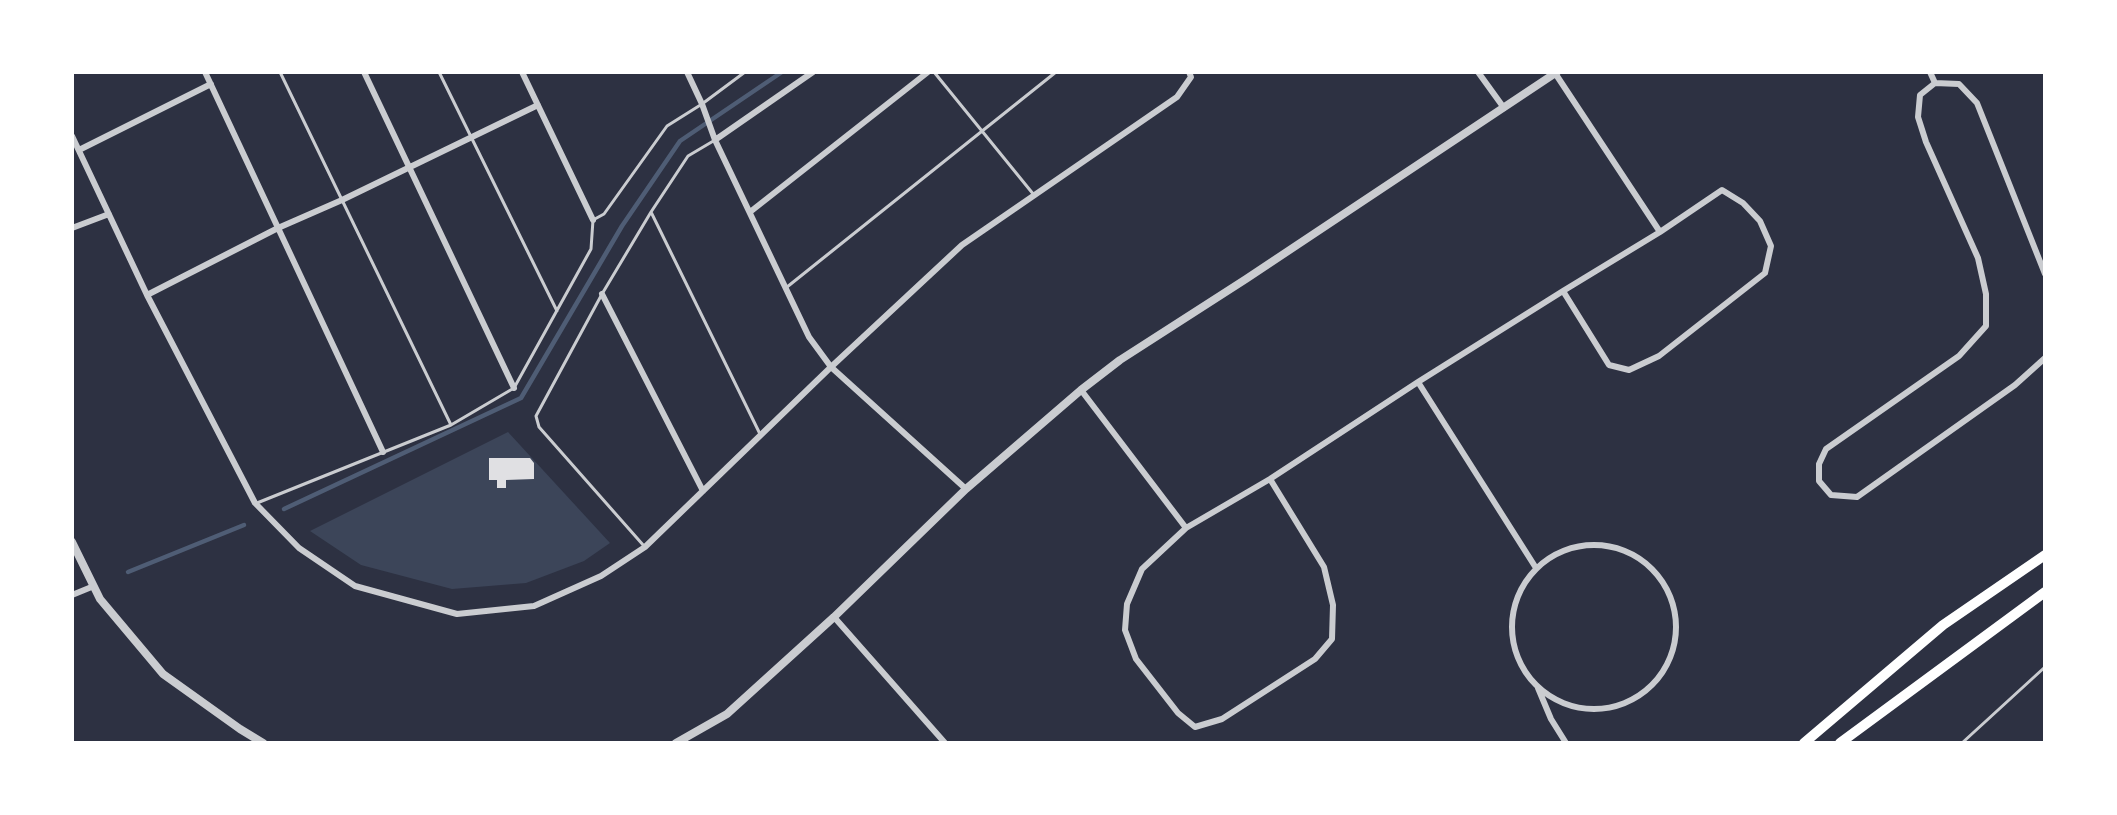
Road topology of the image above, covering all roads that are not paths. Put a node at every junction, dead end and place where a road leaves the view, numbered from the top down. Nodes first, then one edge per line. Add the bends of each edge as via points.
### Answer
1 (205, 72) edge
2 (280, 72) edge
3 (364, 72) edge
4 (439, 72) edge
5 (522, 72) edge
6 (687, 72) edge
7 (745, 72) edge
8 (813, 72) edge
9 (928, 72) edge
10 (934, 72) edge
11 (1056, 72) edge
12 (1189, 72) edge
13 (1478, 72) edge
14 (1930, 72) edge
15 (1556, 73) edge
16 (1935, 83) junction
17 (211, 84) junction
18 (702, 104) junction
19 (538, 105) junction
20 (1504, 108) junction
21 (982, 131) junction
22 (72, 136) edge
23 (471, 137) junction
24 (715, 140) junction
25 (79, 150) junction
26 (409, 167) junction
27 (1034, 195) junction
28 (342, 200) junction
29 (651, 212) junction
30 (750, 212) junction
31 (109, 214) junction
32 (593, 220) junction
33 (72, 228) edge
34 (278, 228) junction
35 (1660, 232) junction
36 (2045, 274) edge
37 (785, 288) junction
38 (1563, 291) junction
39 (602, 294) junction
40 (147, 295) junction
41 (557, 311) junction
42 (2045, 358) edge
43 (831, 367) junction
44 (1418, 382) junction
45 (514, 388) junction
46 (1081, 390) junction
47 (451, 425) junction
48 (761, 436) junction
49 (383, 452) junction
50 (1270, 479) junction
51 (966, 489) junction
52 (703, 491) junction
53 (255, 503) junction
54 (1186, 528) junction
55 (72, 542) edge
56 (645, 547) junction
57 (2045, 555) edge
58 (1536, 568) junction
59 (94, 586) junction
60 (2045, 592) edge
61 (72, 595) edge
62 (834, 617) junction
63 (2045, 667) edge
64 (1538, 687) junction
65 (263, 743) edge
66 (676, 743) edge
67 (945, 743) edge
68 (1566, 743) edge
69 (1804, 743) edge
70 (1840, 743) edge
71 (1962, 743) edge

1 - 17 street
2 - 28 lane
3 - 26 street
4 - 23 lane
5 - 19 street
6 - 18 street
7 - 18 lane
8 - 24 street
9 - 30 street
10 - 21 lane
11 - 21 lane
12 - 27 street via 1191,77 1177,97
13 - 20 street
14 - 16 street
15 - 20 street
15 - 35 street
16 - 36 street via 1959,84 1977,103
16 - 42 street via 1920,95 1918,117 1978,258 1986,294 1986,326 1959,356 1827,449 1819,464 1820,482 1831,495 1857,497 2014,386
17 - 25 street
17 - 34 street
18 - 24 street
18 - 32 lane via 667,126 604,214
19 - 23 street
19 - 32 street
20 - 46 street via 1120,360
21 - 27 lane
21 - 37 lane
22 - 25 street
23 - 26 street
23 - 41 lane
24 - 29 lane via 688,156
24 - 30 street
25 - 31 street
26 - 28 street
26 - 45 street
27 - 43 street via 962,245
28 - 34 street
28 - 47 lane
29 - 39 lane
29 - 48 lane
30 - 37 street
31 - 33 street
31 - 40 street
32 - 41 lane via 591,249
34 - 40 street
34 - 49 street
35 - 38 street
35 - 38 street via 1722,190 1743,203 1760,221 1771,246 1765,273 1659,356 1629,370 1608,365
37 - 43 street via 809,337
38 - 44 street
39 - 52 street
39 - 56 lane via 536,416 539,427
40 - 53 street
41 - 45 lane
43 - 48 street
43 - 51 street
44 - 50 street
44 - 58 street
45 - 47 lane
46 - 51 street
46 - 54 street
47 - 49 lane
48 - 52 street
49 - 53 lane
50 - 54 street
50 - 54 street via 1324,567 1333,604 1332,639 1315,659 1222,719 1195,727 1178,713 1136,659 1125,630 1127,604 1142,569
51 - 62 street
52 - 56 street
53 - 56 street via 299,548 355,585 457,614 534,606 601,576
55 - 59 street
57 - 69 main road via 1943,625
58 - 64 street via 1521,589 1513,614 1513,641 1522,666
58 - 64 street via 1559,552 1586,544 1614,546 1639,557 1660,577 1673,602 1677,629 1671,657 1657,681 1636,699 1611,708 1585,709 1560,702
59 - 61 street
59 - 65 street via 100,599 163,674
60 - 70 main road
62 - 66 street via 727,714
62 - 67 street
63 - 71 lane
64 - 68 street

